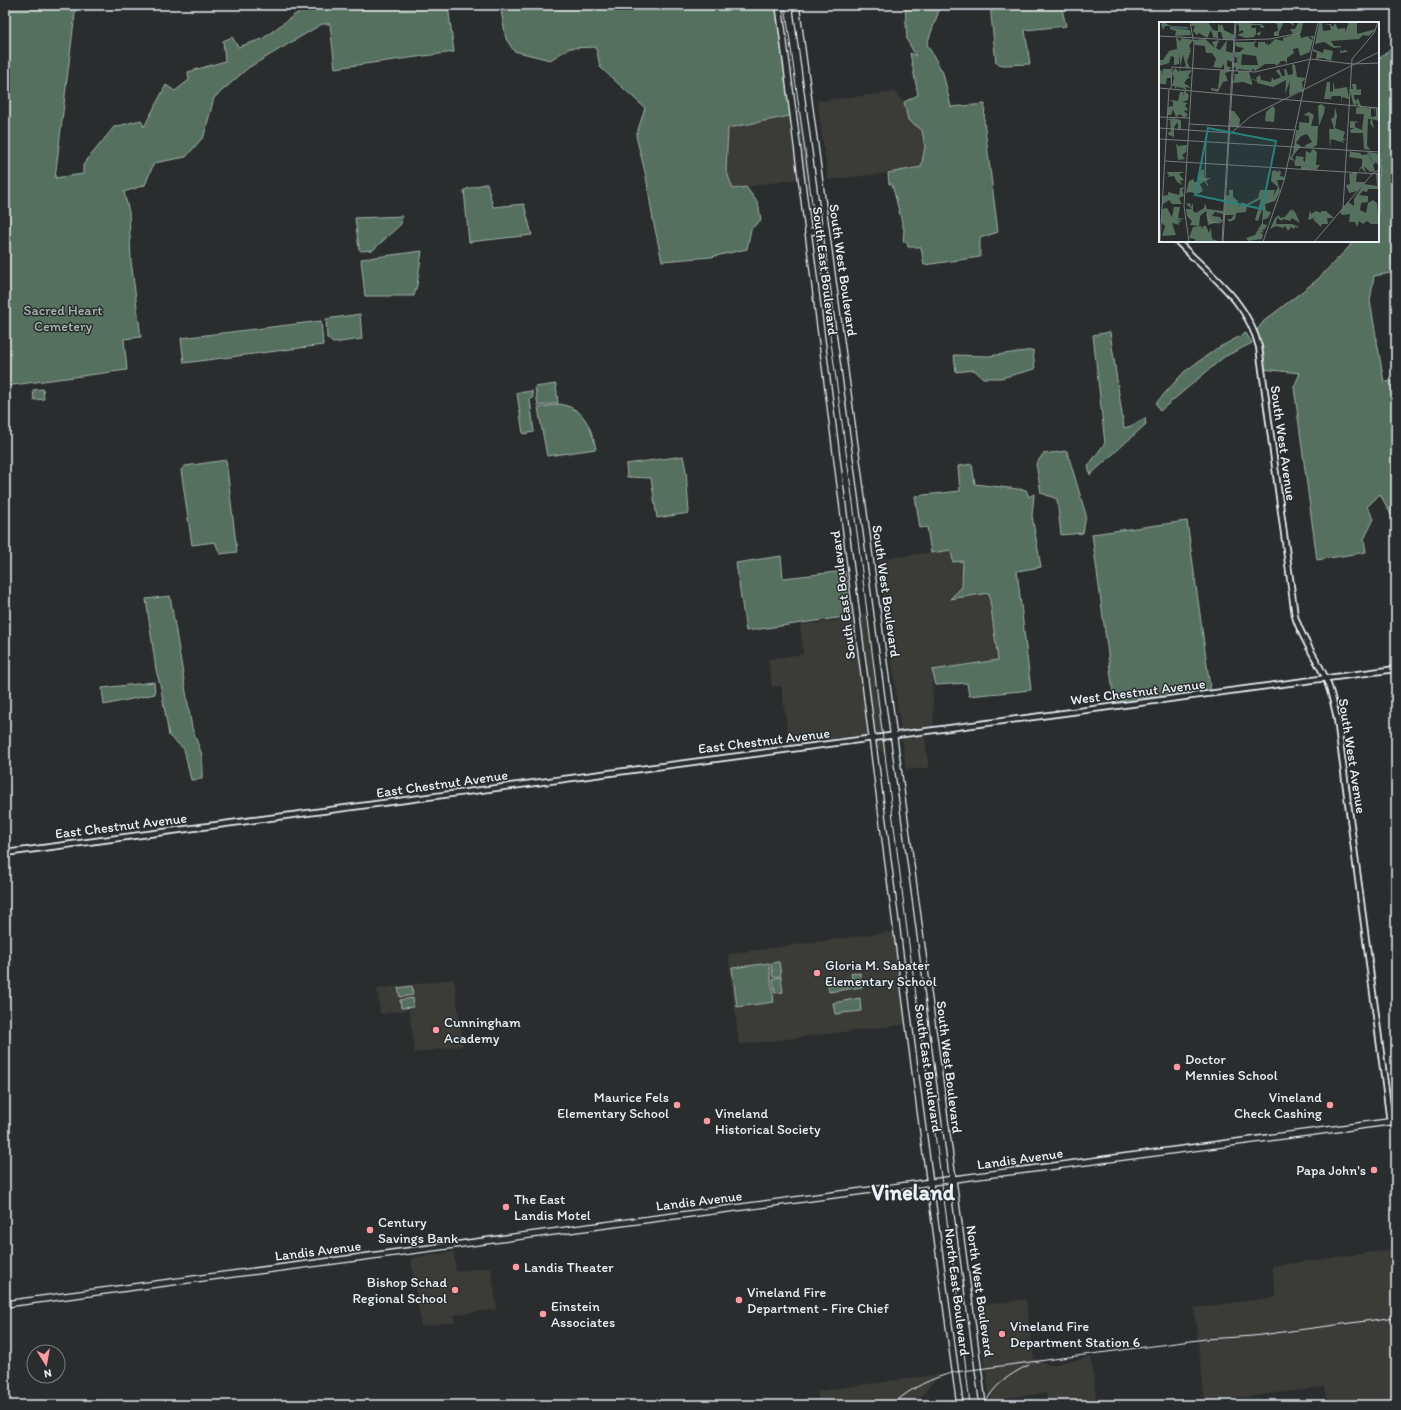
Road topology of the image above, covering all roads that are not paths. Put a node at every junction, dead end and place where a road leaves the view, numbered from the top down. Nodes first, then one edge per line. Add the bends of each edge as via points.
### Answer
1 (779, 5) edge
2 (796, 5) edge
3 (826, 229) junction
4 (808, 232) junction
5 (1178, 242) edge
6 (1396, 669) edge
7 (1325, 678) junction
8 (894, 735) junction
9 (882, 737) joint
10 (873, 738) junction
11 (5, 853) edge
12 (1393, 1121) edge
13 (952, 1180) junction
14 (931, 1183) junction
15 (5, 1304) edge
16 (960, 1405) edge
17 (983, 1405) edge

1 - 4 main road, South East Boulevard
2 - 3 main road, South West Boulevard
3 - 4 main road
3 - 8 main road, South West Boulevard
4 - 10 main road, South East Boulevard
5 - 7 street, South West Avenue via 1236,299 1258,340 1295,616
6 - 7 street, West Chestnut Avenue
7 - 8 street, West Chestnut Avenue
7 - 12 street, South West Avenue via 1334,703 1342,753
8 - 9 street, West Chestnut Avenue
8 - 13 main road, South West Boulevard
9 - 10 street, East Chestnut Avenue
10 - 11 street, East Chestnut Avenue
10 - 14 main road, South East Boulevard
12 - 13 main road, Landis Avenue
13 - 14 main road, Landis Avenue
13 - 17 main road, North West Boulevard
14 - 15 main road, Landis Avenue
14 - 16 main road, North East Boulevard

